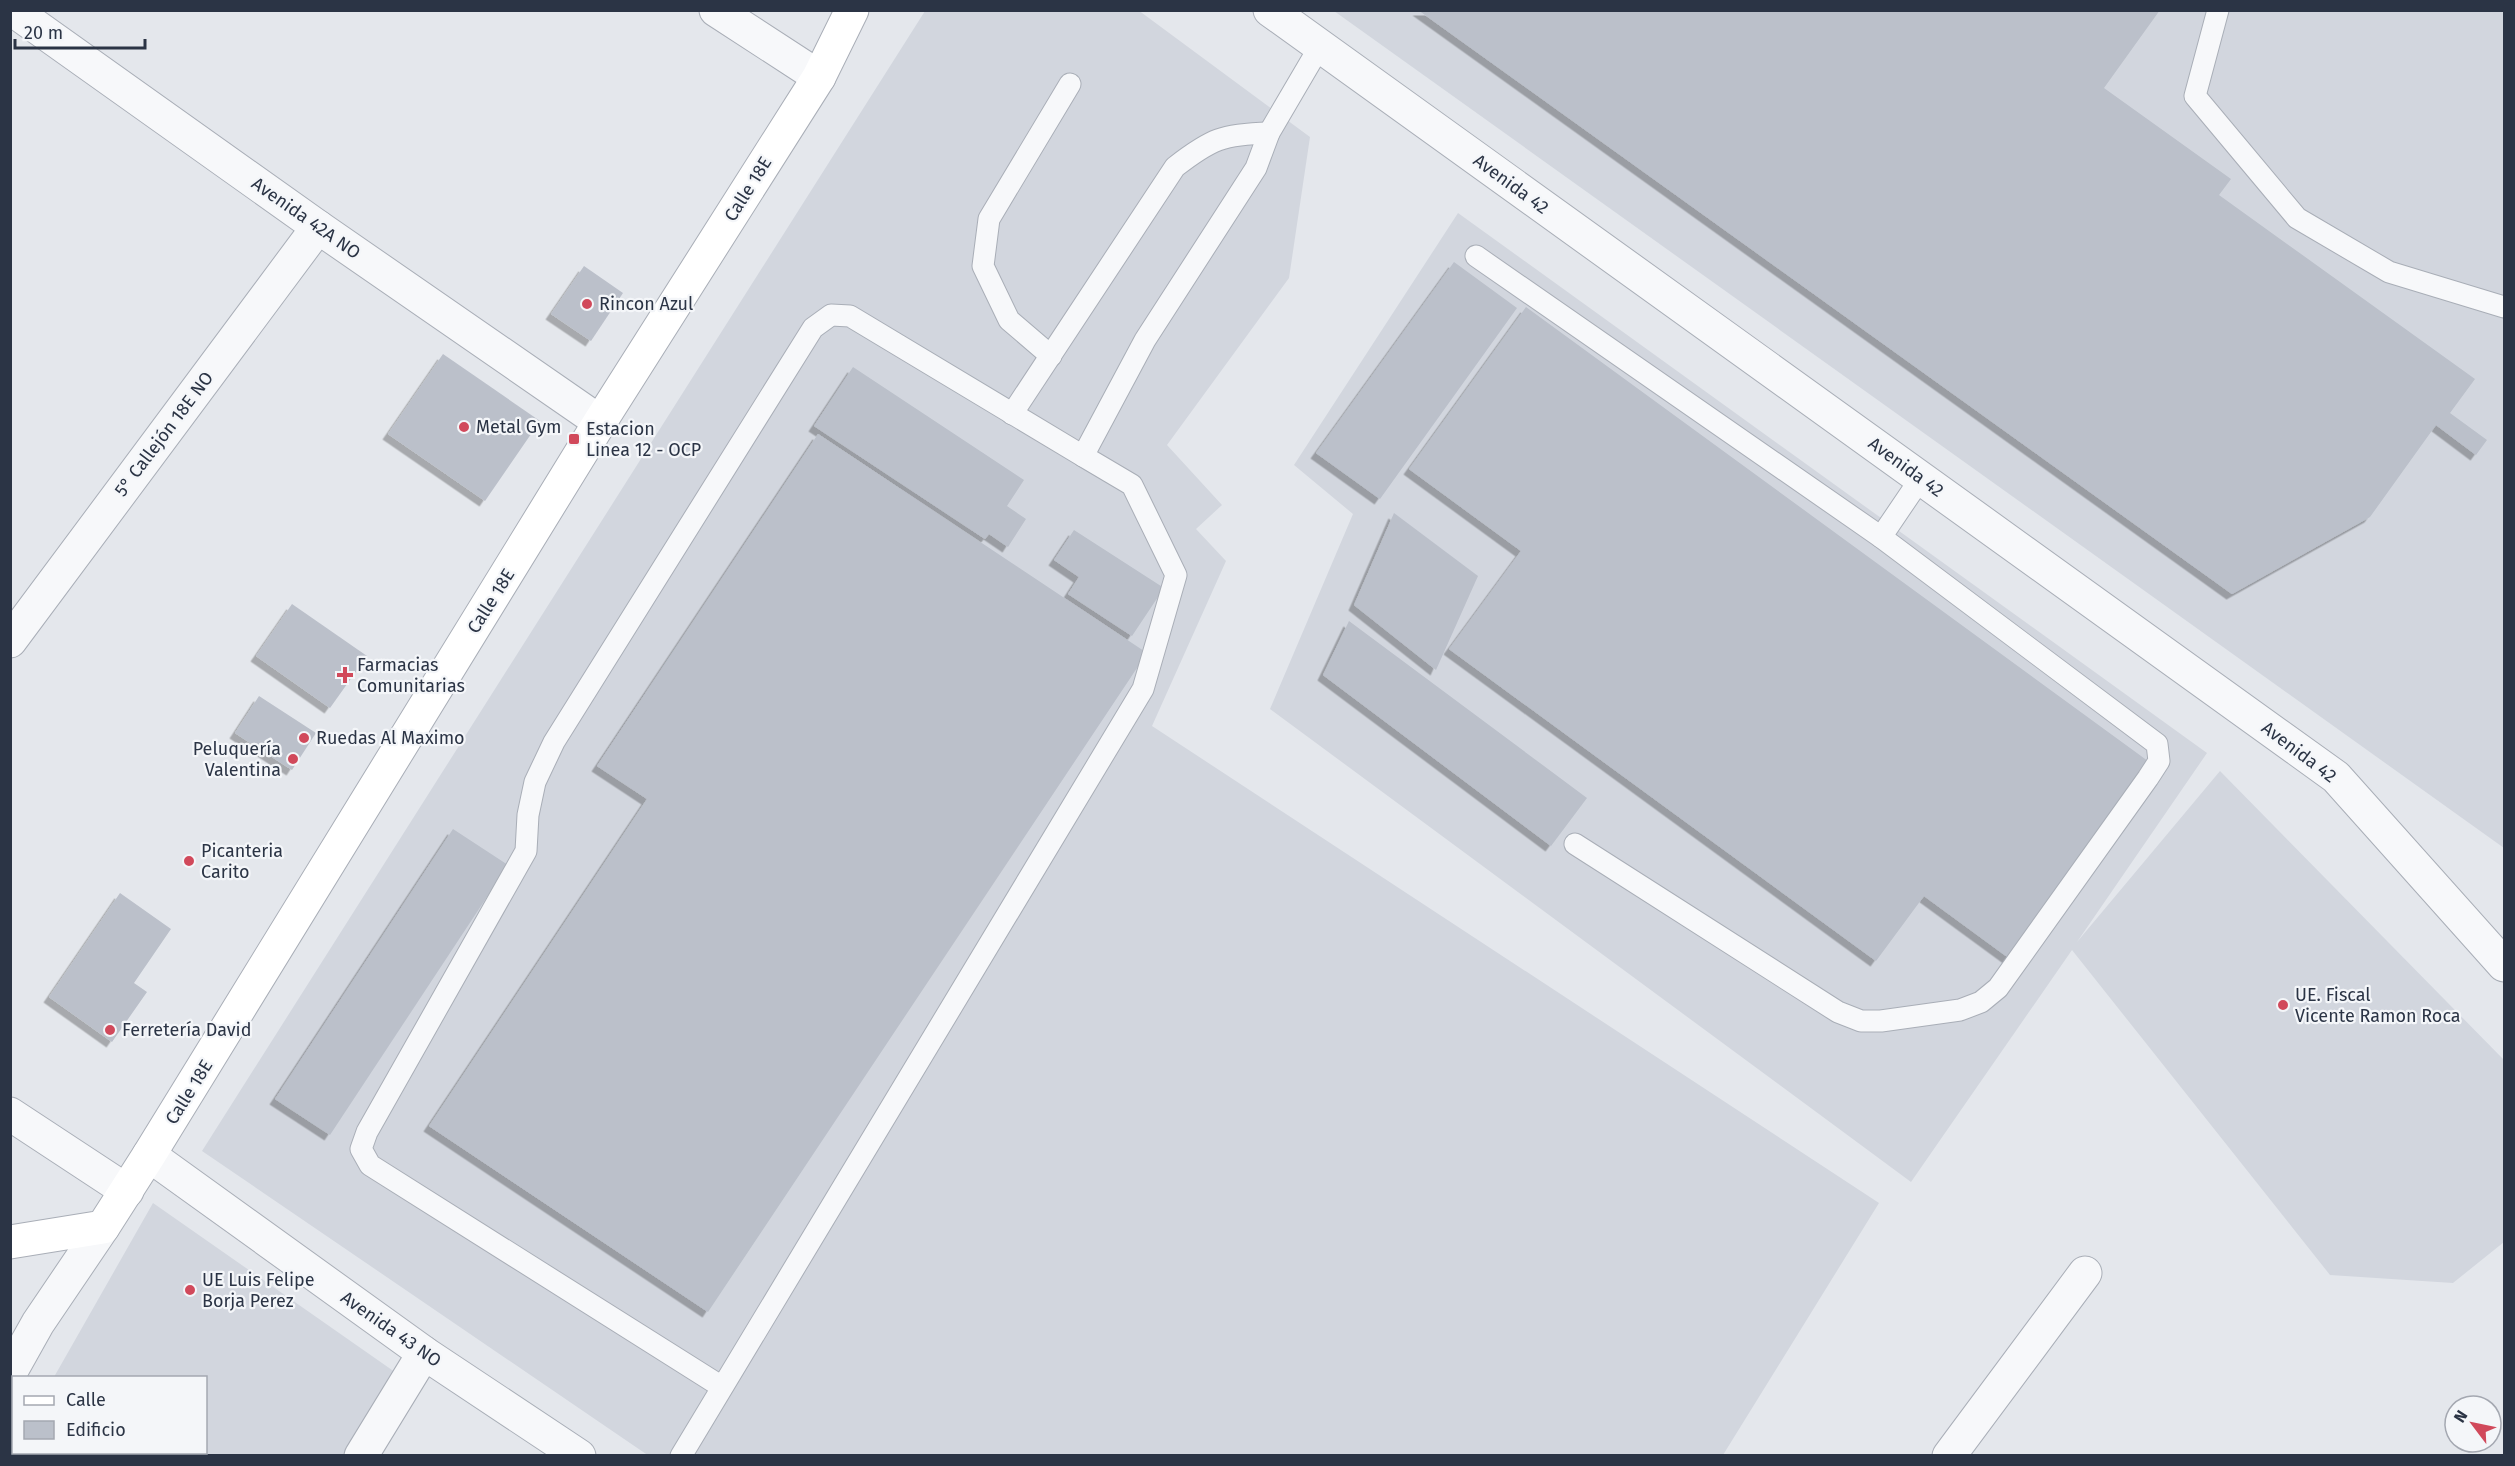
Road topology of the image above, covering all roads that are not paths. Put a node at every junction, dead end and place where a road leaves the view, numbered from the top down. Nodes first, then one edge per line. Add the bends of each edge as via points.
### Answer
1 (716, 10) edge
2 (852, 10) edge
3 (1270, 10) edge
4 (2218, 10) edge
5 (16, 22) edge
6 (1320, 46) junction
7 (819, 77) junction
8 (1070, 84) dead end
9 (1269, 133) junction
10 (318, 227) junction
11 (1476, 256) dead end
12 (2505, 307) edge
13 (1051, 357) junction
14 (1012, 414) junction
15 (600, 422) junction
16 (1083, 456) junction
17 (1921, 478) junction
18 (1881, 537) junction
19 (10, 641) edge
20 (1575, 844) dead end
21 (2505, 965) edge
22 (10, 1114) edge
23 (149, 1155) junction
24 (127, 1191) junction
25 (103, 1227) junction
26 (10, 1242) edge
27 (2085, 1273) dead end
28 (424, 1353) junction
29 (10, 1372) edge
30 (722, 1387) junction
31 (361, 1455) edge
32 (579, 1455) edge
33 (681, 1455) edge
34 (1949, 1455) edge

1 - 7 street
2 - 7 street, Calle 18E
3 - 6 street, Avenida 42
4 - 12 lane via 2195,96 2297,218 2390,272
5 - 10 street, Avenida 42A NO
6 - 9 lane
6 - 17 street, Avenida 42
7 - 15 street, Calle 18E
8 - 13 lane via 989,219 984,266 1010,320
9 - 13 lane via 1235,134 1203,145 1175,167
9 - 16 lane via 1256,168 1145,340
10 - 15 street, Avenida 42A NO
10 - 19 street, 5° Callejón 18E NO
11 - 18 lane
13 - 14 lane
14 - 16 lane
14 - 30 lane via 850,316 831,315 813,328 554,742 535,782 526,851 361,1149 370,1165
15 - 23 street, Calle 18E
16 - 30 lane via 1132,485 1176,575 1143,689
17 - 18 lane
17 - 21 street, Avenida 42 via 2336,777
18 - 20 lane via 2157,744 2159,761 2148,778 1998,988 1981,1002 1960,1010 1861,1021 1838,1012
22 - 24 street
23 - 24 street, Calle 18E
23 - 28 street, Avenida 43 NO
24 - 25 street, Calle 18E
25 - 26 street
25 - 29 street, Calle 18E
27 - 34 street
28 - 31 street
28 - 32 street, Avenida 43 NO
30 - 33 lane

